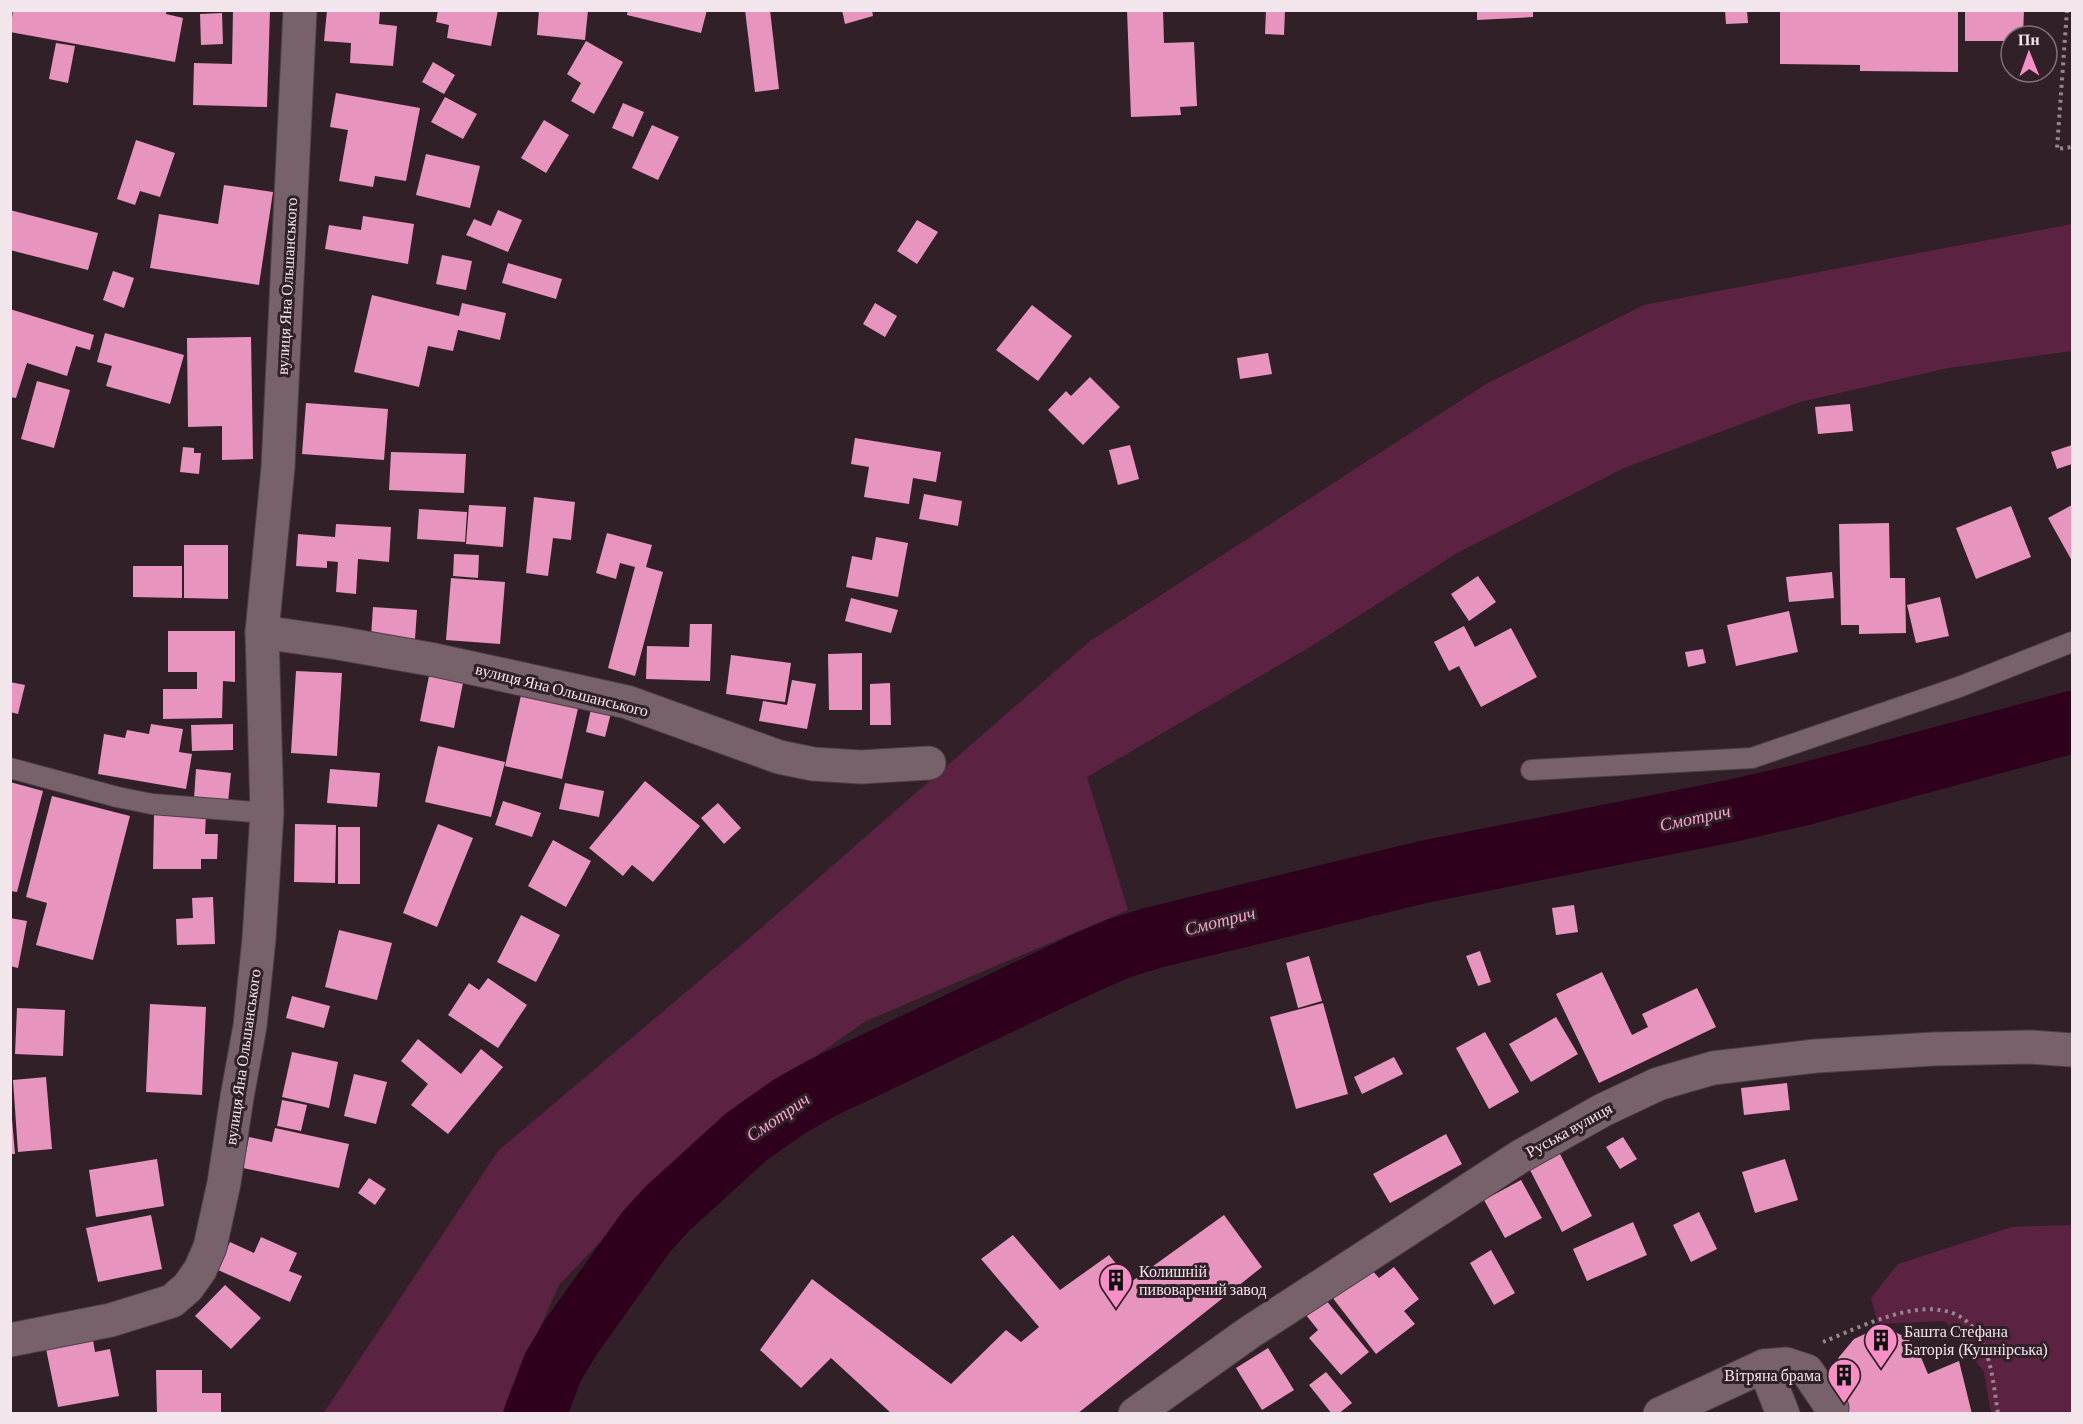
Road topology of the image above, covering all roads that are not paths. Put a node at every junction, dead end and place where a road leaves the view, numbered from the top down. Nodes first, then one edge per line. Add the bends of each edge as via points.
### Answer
1 (300, 10) edge
2 (261, 632) junction
3 (2073, 642) edge
4 (929, 763) dead end
5 (10, 768) edge
6 (1531, 770) dead end
7 (267, 813) junction
8 (2073, 1050) edge
9 (10, 1340) edge
10 (1764, 1366) junction
11 (1832, 1408) dead end
12 (1136, 1413) edge
13 (1660, 1413) edge
14 (1783, 1413) edge

1 - 2 street, вулиця Яна Ольшанського via 278,467
2 - 4 street, вулиця Яна Ольшанського via 435,660 627,702 779,758 861,767
2 - 7 street, вулиця Яна Ольшанського
3 - 6 lane via 1959,687 1752,758
5 - 7 lane via 152,804
7 - 9 street, вулиця Яна Ольшанського via 250,1026 225,1184 210,1247 200,1270 172,1301 111,1320
8 - 12 street, Руська вулиця via 1934,1049 1816,1056 1713,1068 1658,1084 1521,1156 1250,1332
10 - 11 street via 1786,1364 1807,1371
10 - 13 street
10 - 14 street

